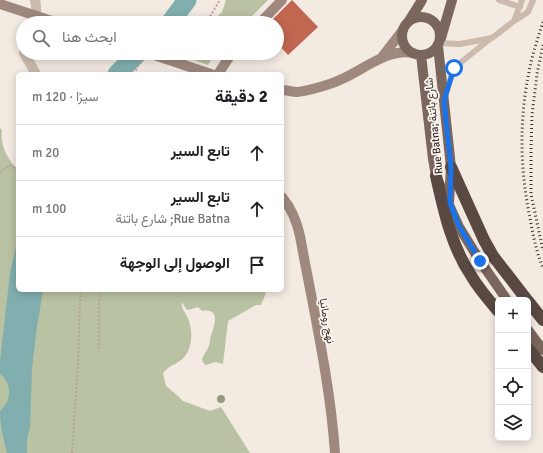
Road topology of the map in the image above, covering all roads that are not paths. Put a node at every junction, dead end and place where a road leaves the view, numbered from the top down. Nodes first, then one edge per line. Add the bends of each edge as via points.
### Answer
1 (35, 0) edge
2 (282, 0) edge
3 (422, 0) edge
4 (452, 0) edge
5 (502, 0) edge
6 (522, 0) edge
7 (533, 0) edge
8 (0, 4) edge
9 (520, 7) junction
10 (36, 16) edge
11 (37, 16) edge
12 (267, 16) edge
13 (409, 21) junction
14 (514, 21) junction
15 (403, 30) junction
16 (492, 38) junction
17 (439, 43) junction
18 (417, 54) junction
19 (382, 57) junction
20 (28, 60) edge
21 (169, 60) edge
22 (227, 60) edge
23 (35, 72) edge
24 (205, 72) edge
25 (219, 72) edge
26 (284, 90) edge
27 (444, 101) junction
28 (451, 167) junction
29 (436, 176) junction
30 (284, 200) edge
31 (450, 203) junction
32 (505, 297) edge
33 (524, 297) edge
34 (531, 306) edge
35 (495, 307) edge
36 (543, 320) edge
37 (530, 333) edge
38 (543, 350) edge
39 (531, 352) edge
40 (543, 367) edge
41 (335, 453) edge

1 - 10 street
2 - 12 street
3 - 13 main road
4 - 17 main road
5 - 9 lane
6 - 9 lane
7 - 14 lane via 528,12
8 - 11 street, bridge
9 - 14 lane
13 - 15 main road
13 - 17 main road via 422,17 434,21 440,33
14 - 16 lane
15 - 18 main road via 403,44
15 - 19 street
16 - 17 lane via 460,44
16 - 27 lane via 454,68
17 - 18 main road via 434,51 428,54
17 - 27 main road, Rue Batna; شارع باتنة
18 - 19 street via 406,52
18 - 29 main road, Rue Batna; شارع باتنة
19 - 26 street via 341,80 297,92
20 - 23 street
21 - 24 street, bridge
22 - 25 street
27 - 28 main road, Rue Batna; شارع باتنة
28 - 31 main road, Rue Batna; شارع باتنة
28 - 33 highway via 484,240
29 - 31 main road, Rue Batna; شارع باتنة
29 - 35 highway via 444,215 458,251 471,277
30 - 41 street, نهج رومانيا via 293,215 300,236 323,362
31 - 32 main road, Rue Batna; شارع باتنة via 459,226
34 - 36 highway
37 - 38 main road
39 - 40 highway

